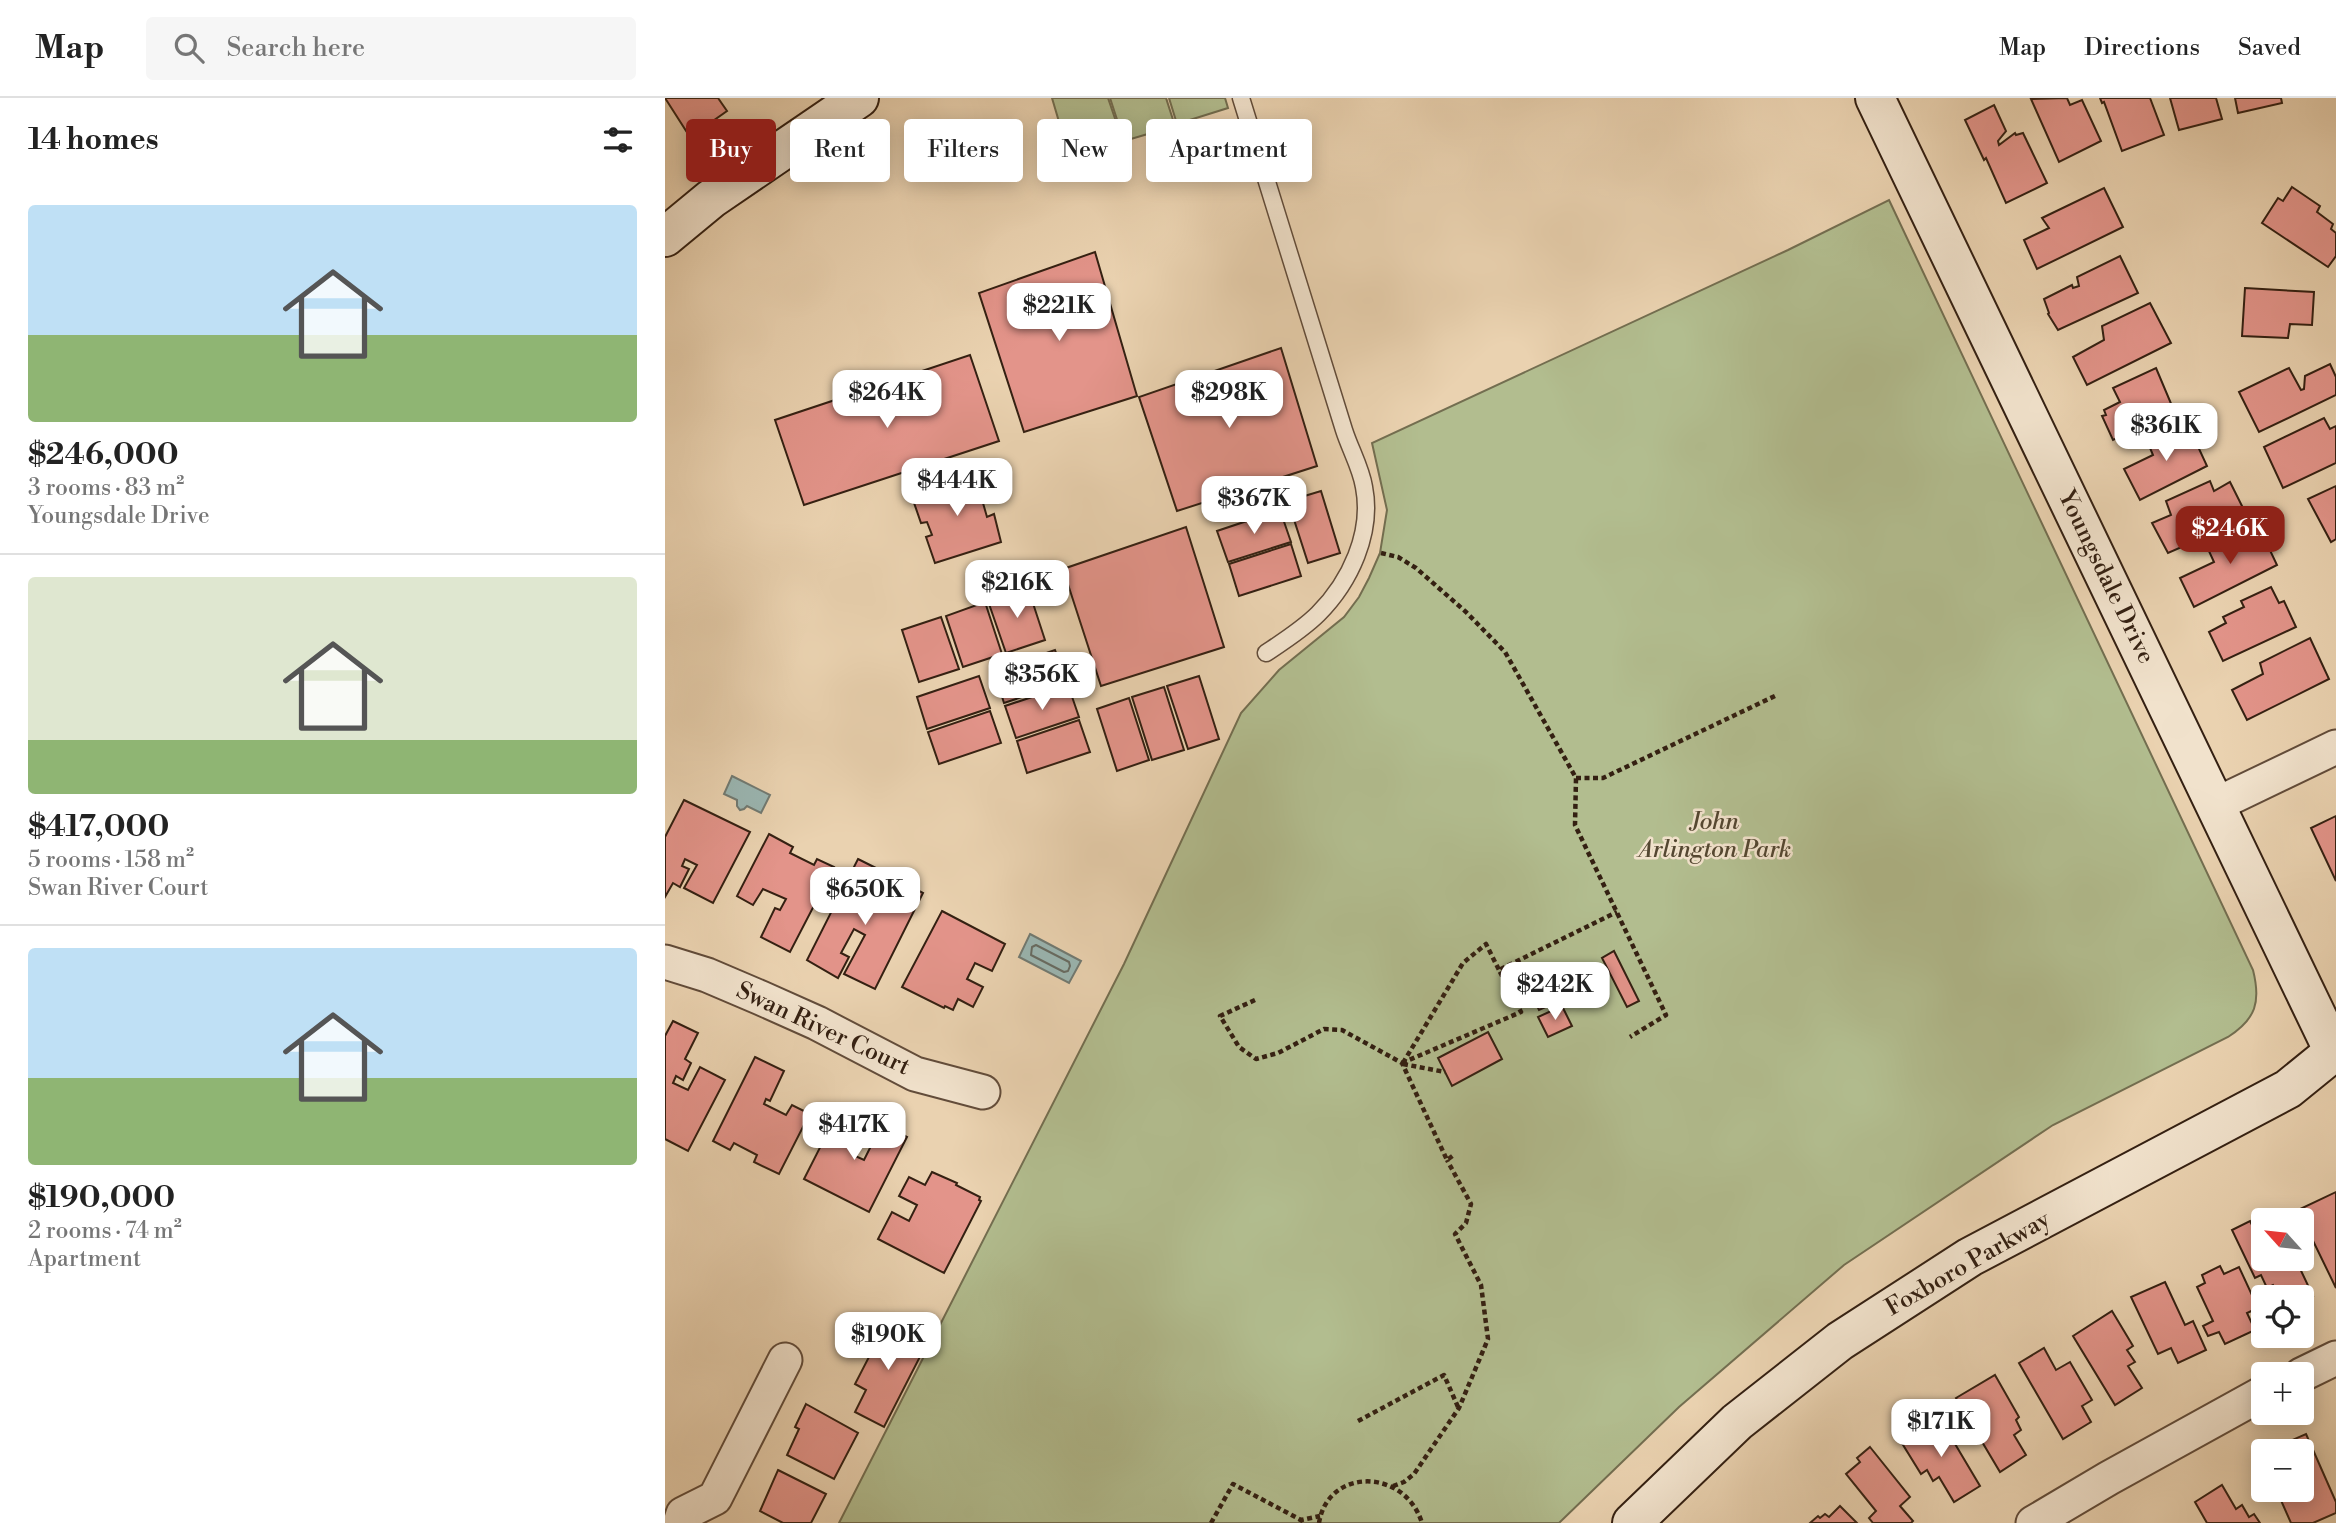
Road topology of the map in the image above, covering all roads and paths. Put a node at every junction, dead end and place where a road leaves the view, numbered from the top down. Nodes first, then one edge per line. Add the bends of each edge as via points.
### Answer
1 (1241, 98) edge
2 (1875, 98) edge
3 (840, 103) edge
4 (665, 237) edge
5 (1360, 547) junction
6 (1266, 653) dead end
7 (1777, 695) dead end
8 (2336, 747) edge
9 (1576, 778) junction
10 (2215, 805) junction
11 (1617, 912) junction
12 (665, 962) edge
13 (1499, 970) junction
14 (1255, 1000) dead end
15 (1630, 1037) dead end
16 (2335, 1053) edge
17 (1402, 1063) junction
18 (1445, 1072) dead end
19 (983, 1092) dead end
20 (1455, 1154) dead end
21 (1447, 1160) junction
22 (2336, 1358) edge
23 (785, 1360) dead end
24 (2314, 1369) edge
25 (2251, 1400) edge
26 (1459, 1408) junction
27 (1358, 1421) dead end
28 (1393, 1486) junction
29 (676, 1512) edge
30 (1320, 1516) junction
31 (1300, 1522) edge
32 (1211, 1523) edge
33 (1319, 1523) edge
34 (1422, 1523) edge
35 (1632, 1523) edge
36 (2033, 1523) edge

1 - 5 lane via 1364,485
2 - 10 street, Youngsdale Drive
3 - 4 street
5 - 6 lane via 1339,588 1318,615
5 - 9 path via 1398,557 1416,568 1505,652
7 - 9 path via 1603,778
8 - 10 street
9 - 11 path via 1575,825
10 - 16 street, Youngsdale Drive
11 - 13 path
11 - 15 path via 1666,1015
12 - 19 street, Swan River Court via 707,975 817,1023 915,1074
13 - 17 path via 1486,944 1463,963
13 - 17 path via 1521,1012
14 - 17 path via 1220,1016 1239,1047 1256,1059 1324,1030 1342,1030
16 - 35 street, Foxboro Parkway via 2288,1088 1970,1257 1840,1341 1737,1422
17 - 18 path
17 - 21 path
20 - 21 path
21 - 26 path via 1471,1204 1466,1223 1455,1234 1481,1285 1488,1339
22 - 24 street
23 - 29 street via 715,1498
25 - 36 street
26 - 27 path via 1444,1375
26 - 28 path via 1414,1474
28 - 30 path via 1358,1482 1329,1500
28 - 34 path via 1418,1510
30 - 31 path
30 - 33 path
31 - 32 path via 1233,1484

